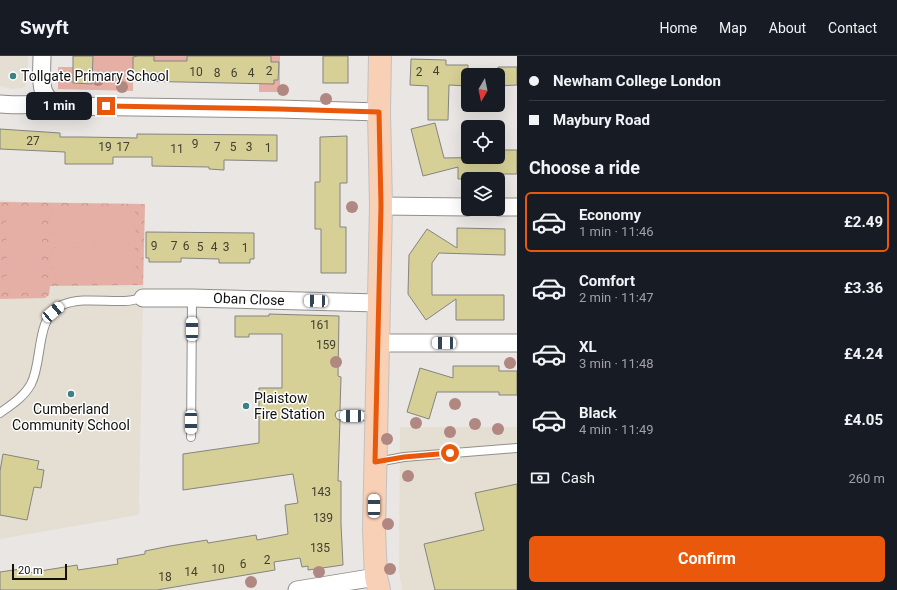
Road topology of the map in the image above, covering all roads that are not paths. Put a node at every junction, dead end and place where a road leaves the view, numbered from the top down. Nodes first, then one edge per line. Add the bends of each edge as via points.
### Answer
1 (42, 56) edge
2 (380, 56) edge
3 (47, 98) junction
4 (0, 104) edge
5 (379, 112) junction
6 (381, 206) junction
7 (461, 207) edge
8 (505, 207) edge
9 (517, 207) edge
10 (143, 298) joint
11 (192, 298) junction
12 (378, 303) junction
13 (377, 343) junction
14 (517, 343) edge
15 (0, 413) edge
16 (340, 415) dead end
17 (376, 416) junction
18 (191, 437) dead end
19 (517, 448) edge
20 (375, 462) junction
21 (377, 583) edge
22 (297, 590) edge

1 - 3 street via 42,91
2 - 5 main road
3 - 4 street via 40,103
3 - 5 street via 55,104 64,106
5 - 6 main road
6 - 7 street
6 - 12 main road
8 - 9 street
10 - 11 street, Oban Close
10 - 15 lane via 127,301 80,301 60,306 45,324 31,384 24,394
11 - 12 street, Oban Close
11 - 18 lane
12 - 13 main road
13 - 14 street
13 - 17 main road
16 - 17 lane
17 - 20 main road
19 - 20 lane via 404,457
20 - 21 main road via 374,530
21 - 22 street

